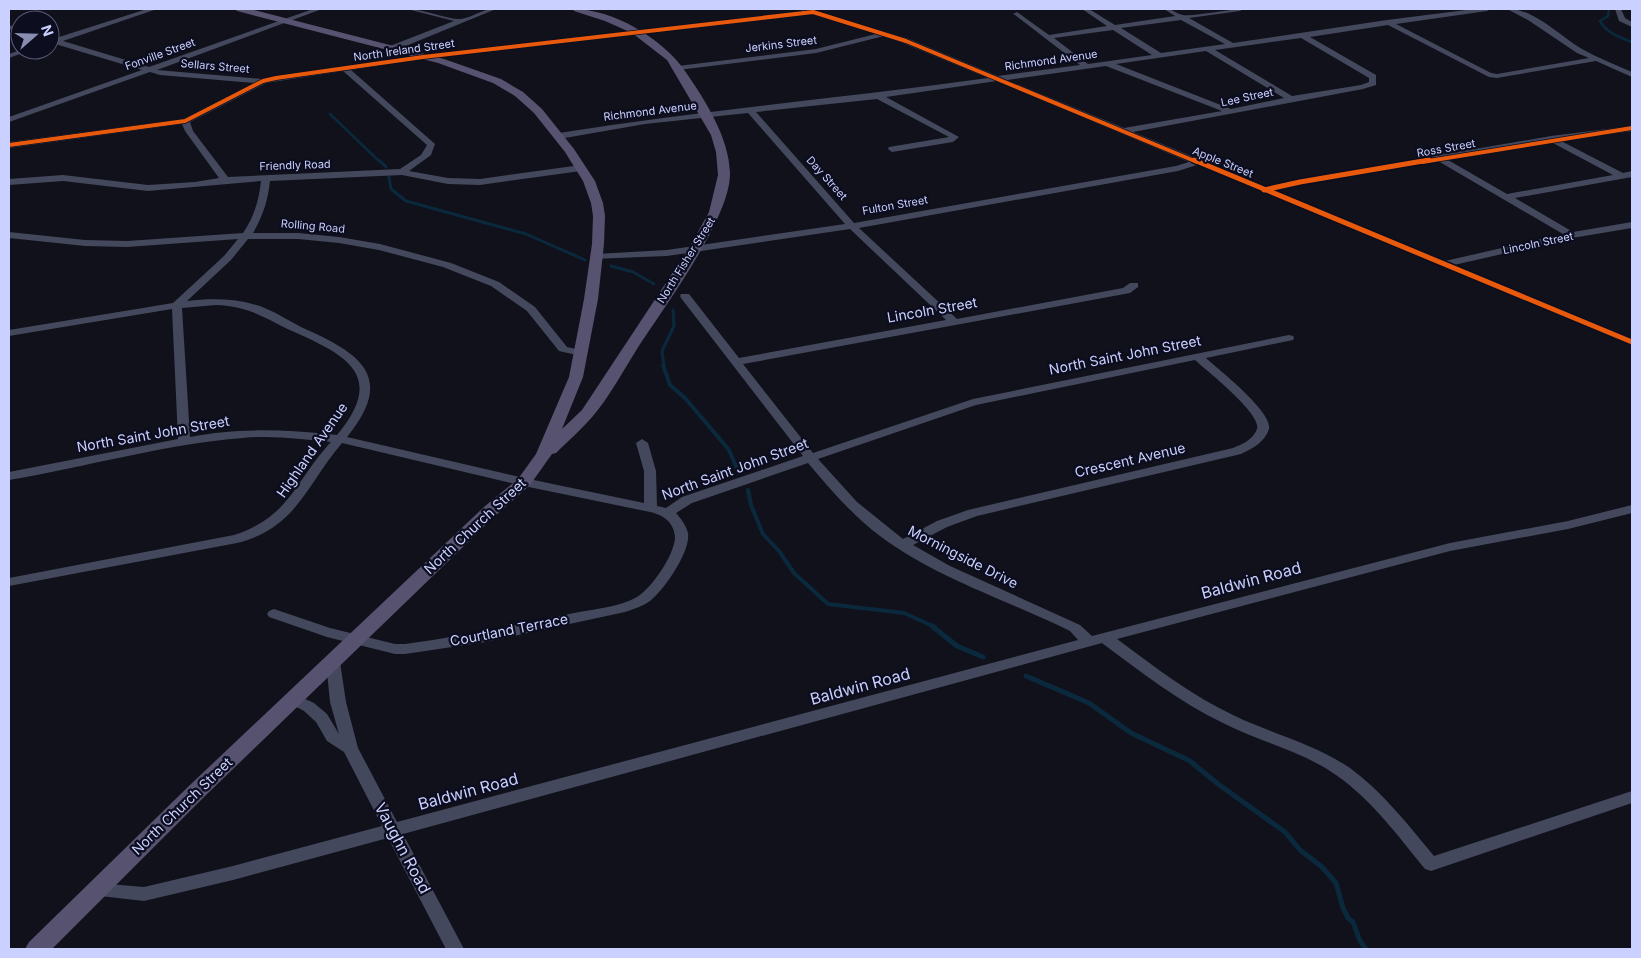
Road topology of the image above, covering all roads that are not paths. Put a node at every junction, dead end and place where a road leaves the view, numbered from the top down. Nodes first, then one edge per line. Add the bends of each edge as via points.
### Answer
1 (153, 9) edge
2 (240, 9) edge
3 (319, 9) edge
4 (410, 9) edge
5 (492, 9) edge
6 (577, 9) edge
7 (804, 9) edge
8 (1085, 9) edge
9 (1167, 9) edge
10 (1240, 9) edge
11 (1487, 9) edge
12 (1511, 9) edge
13 (1618, 9) edge
14 (812, 12) junction
15 (1017, 14) dead end
16 (1182, 17) junction
17 (285, 21) junction
18 (461, 21) junction
19 (1387, 22) junction
20 (1632, 25) edge
21 (1115, 27) junction
22 (635, 31) junction
23 (886, 34) junction
24 (1300, 34) junction
25 (1047, 37) junction
26 (60, 38) edge
27 (60, 43) edge
28 (1230, 44) junction
29 (392, 48) junction
30 (1206, 48) junction
31 (1158, 55) junction
32 (423, 57) junction
33 (1595, 59) junction
34 (1106, 63) junction
35 (1086, 66) junction
36 (346, 68) junction
37 (678, 68) junction
38 (150, 69) junction
39 (1632, 75) edge
40 (996, 78) junction
41 (263, 82) junction
42 (878, 96) junction
43 (1291, 99) junction
44 (751, 111) junction
45 (1231, 112) junction
46 (707, 116) junction
47 (9, 120) edge
48 (185, 122) junction
49 (1632, 128) edge
50 (1124, 131) junction
51 (559, 136) junction
52 (1551, 139) junction
53 (9, 145) edge
54 (892, 149) dead end
55 (1440, 159) junction
56 (1197, 162) junction
57 (581, 168) junction
58 (402, 172) junction
59 (1632, 174) edge
60 (1622, 176) junction
61 (266, 177) junction
62 (225, 180) junction
63 (9, 182) edge
64 (1264, 190) junction
65 (1506, 197) junction
66 (1632, 225) edge
67 (852, 226) junction
68 (9, 235) edge
69 (1572, 235) junction
70 (246, 236) junction
71 (695, 248) junction
72 (596, 257) junction
73 (1444, 264) junction
74 (1134, 285) dead end
75 (685, 296) dead end
76 (177, 305) junction
77 (953, 321) junction
78 (9, 332) edge
79 (1289, 338) dead end
80 (1632, 342) edge
81 (581, 353) junction
82 (1198, 356) junction
83 (735, 362) junction
84 (339, 439) junction
85 (184, 442) junction
86 (642, 443) dead end
87 (544, 455) junction
88 (809, 458) junction
89 (9, 476) edge
90 (524, 482) junction
91 (651, 508) junction
92 (1632, 509) edge
93 (667, 513) junction
94 (904, 545) junction
95 (9, 582) edge
96 (274, 614) dead end
97 (1106, 638) junction
98 (356, 640) junction
99 (1089, 642) junction
100 (333, 662) junction
101 (294, 699) junction
102 (350, 748) junction
103 (1632, 797) edge
104 (394, 829) junction
105 (97, 890) junction
106 (37, 949) edge
107 (455, 949) edge

1 - 26 street
2 - 17 main road, North Church Street
3 - 17 street, Fonville Street
4 - 18 street
5 - 18 street
6 - 22 main road, North Fisher Street
7 - 14 street, Apple Street
8 - 21 street
9 - 16 street
10 - 16 street
11 - 19 street, Richmond Avenue
12 - 33 street
13 - 20 street via 1622,19
14 - 22 street, North Ireland Street
14 - 23 street, Apple Street
15 - 25 street
16 - 21 street
16 - 28 street
17 - 29 main road, North Church Street
17 - 38 street, Fonville Street
18 - 29 street
19 - 24 street, Richmond Avenue
19 - 33 street via 1489,76
21 - 25 street
21 - 31 street
22 - 32 street, North Ireland Street
22 - 37 main road, North Fisher Street via 661,49
23 - 37 street, Jerkins Street via 816,52
23 - 40 street, Apple Street
24 - 28 street, Richmond Avenue
24 - 43 street, Lee Street via 1367,73 1374,82
25 - 35 street
27 - 38 street, Sellars Street
28 - 30 street, Richmond Avenue
29 - 32 main road, North Church Street
30 - 31 street, Richmond Avenue
30 - 43 street
31 - 34 street, Richmond Avenue
32 - 36 street, North Ireland Street
32 - 51 main road, North Church Street via 464,68 507,86 538,110
33 - 39 street
34 - 35 street, Richmond Avenue
34 - 45 street
35 - 40 street, Richmond Avenue
36 - 41 street, North Ireland Street
36 - 58 street via 431,144 427,154
37 - 46 main road, North Fisher Street
38 - 41 street, Sellars Street via 160,73
38 - 47 street, Fonville Street
40 - 42 street, Richmond Avenue
40 - 50 street, Apple Street
41 - 48 street, North Ireland Street
42 - 44 street, Richmond Avenue
42 - 54 street via 955,135 953,139
43 - 45 street, Lee Street
44 - 46 street, Richmond Avenue
44 - 67 street, Day Street
45 - 50 street, Lee Street
46 - 51 street, Richmond Avenue
46 - 71 main road, North Fisher Street via 721,144 724,175 715,212
48 - 53 street, North Ireland Street
48 - 62 street
49 - 52 street, Ross Street
50 - 56 street, Apple Street
51 - 57 main road, North Church Street
52 - 55 street, Ross Street
52 - 60 street
55 - 64 street, Ross Street
55 - 65 street
56 - 64 street, Apple Street
56 - 67 street, Fulton Street
57 - 58 street, Friendly Road via 480,182 448,182
57 - 72 main road, North Church Street via 594,194 599,216
58 - 61 street, Friendly Road
59 - 60 street
60 - 65 street
61 - 62 street, Friendly Road
61 - 70 street via 260,212
62 - 63 street, Friendly Road via 148,188 63,178
64 - 73 street, Apple Street
65 - 69 street
66 - 69 street, Lincoln Street
67 - 71 street, Fulton Street
67 - 77 street, Day Street
68 - 70 street, Rolling Road via 127,244
69 - 73 street, Lincoln Street
70 - 76 street
70 - 81 street, Rolling Road via 339,240 412,255 469,272 512,294 531,309 560,346 570,352
71 - 72 street, Fulton Street via 649,255
71 - 87 main road, North Fisher Street via 588,413
72 - 81 main road, North Church Street
73 - 80 street, Apple Street
74 - 77 street, Lincoln Street via 1126,291
75 - 83 street, Morningside Drive
76 - 78 street, Highland Avenue
76 - 84 street, Highland Avenue via 221,303 255,308 345,353 363,375 364,395 361,408
76 - 85 street
77 - 83 street, Lincoln Street
79 - 82 street, North Saint John Street
81 - 87 main road, North Church Street via 570,392
82 - 88 street, North Saint John Street via 973,402
82 - 94 street, Crescent Avenue via 1260,415 1263,429 1255,442 1238,450 973,513 942,524
83 - 88 street, Morningside Drive
84 - 85 street, North Saint John Street via 262,433
84 - 90 street, North Saint John Street
84 - 95 street, Highland Avenue via 284,514 258,532 237,539
85 - 89 street, North Saint John Street
86 - 91 street via 650,470
87 - 90 main road, North Church Street
88 - 93 street, North Saint John Street via 688,500
88 - 94 street, Morningside Drive via 863,516
90 - 91 street, North Saint John Street
90 - 98 main road, North Church Street
91 - 93 street, North Saint John Street
92 - 97 street, Baldwin Road via 1568,525 1450,546
93 - 98 street, Courtland Terrace via 679,527 682,538 678,556 651,593 638,602 486,636 405,649
94 - 99 street, Morningside Drive via 958,574 1075,628
96 - 98 street, Courtland Terrace
97 - 99 street, Baldwin Road
97 - 103 street via 1145,668 1215,713 1299,748 1342,771 1372,795 1431,864
98 - 100 main road, North Church Street
99 - 104 street, Baldwin Road
100 - 101 main road, North Church Street
100 - 102 street, Vaughn Road via 338,702
101 - 102 street, Vaughn Road via 310,707 322,718 332,738
101 - 105 main road, North Church Street
102 - 104 street, Vaughn Road
104 - 105 street, Baldwin Road via 144,894
104 - 107 street, Vaughn Road
105 - 106 main road, North Church Street

